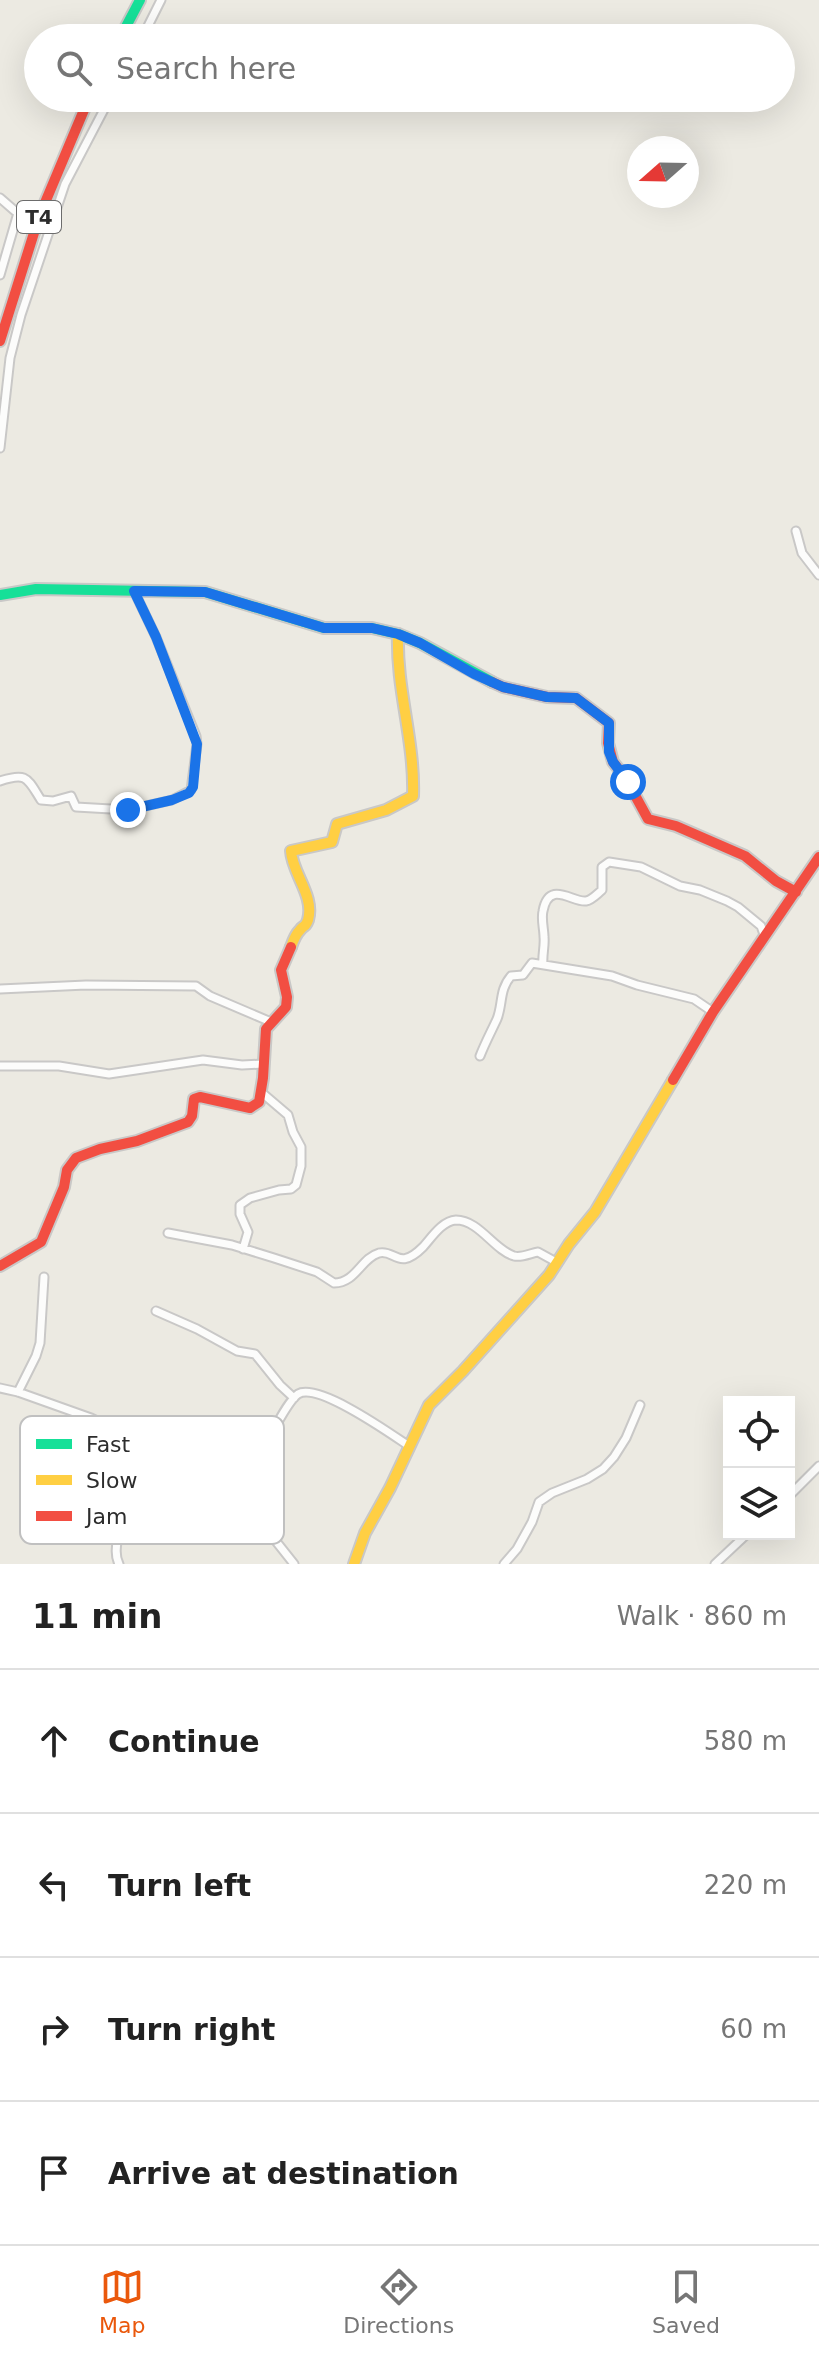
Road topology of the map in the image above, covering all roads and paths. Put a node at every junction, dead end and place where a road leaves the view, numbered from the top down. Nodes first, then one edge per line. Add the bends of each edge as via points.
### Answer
1 (140, 0) edge
2 (161, 0) edge
3 (127, 24) edge
4 (149, 24) edge
5 (83, 112) edge
6 (103, 112) edge
7 (0, 198) edge
8 (18, 213) junction
9 (40, 216) junction
10 (0, 275) edge
11 (0, 341) edge
12 (0, 448) edge
13 (796, 531) dead end
14 (819, 575) edge
15 (134, 591) junction
16 (0, 595) edge
17 (398, 634) junction
18 (0, 781) edge
19 (819, 857) edge
20 (796, 892) junction
21 (765, 937) junction
22 (543, 964) junction
23 (0, 989) edge
24 (713, 1012) junction
25 (271, 1022) junction
26 (480, 1056) dead end
27 (263, 1064) junction
28 (0, 1066) edge
29 (261, 1092) junction
30 (168, 1233) dead end
31 (243, 1249) junction
32 (558, 1263) junction
33 (0, 1266) edge
34 (44, 1277) dead end
35 (156, 1311) dead end
36 (0, 1388) edge
37 (18, 1392) junction
38 (294, 1398) junction
39 (640, 1405) dead end
40 (85, 1416) edge
41 (282, 1416) edge
42 (409, 1446) junction
43 (819, 1466) edge
44 (795, 1490) edge
45 (741, 1540) edge
46 (116, 1544) edge
47 (278, 1544) edge
48 (119, 1564) edge
49 (294, 1564) edge
50 (354, 1564) edge
51 (504, 1564) edge
52 (715, 1564) edge

1 - 3 main road
2 - 4 street
5 - 9 main road, T4
6 - 12 street via 65,184 21,315 10,358
7 - 8 street
8 - 9 street
8 - 10 street
9 - 11 main road, T4
13 - 14 street via 802,553
15 - 16 main road via 36,589
15 - 17 main road via 205,592 324,628
15 - 18 street via 196,736 191,790 149,806 104,810 76,807 71,796 41,800 22,776
17 - 20 main road via 503,687 576,698 609,723 613,762 648,819 745,856
17 - 25 main road via 397,678 413,796 376,814 337,824 332,842 291,851 309,917 281,970 286,1007
19 - 20 main road
20 - 21 main road
21 - 22 street via 761,926 727,901 641,867 609,862 603,864 602,890 596,896 585,901 561,894 545,905
21 - 24 main road
22 - 24 street via 665,990
22 - 26 street via 532,963 523,975 509,978
23 - 25 street via 196,986
24 - 32 main road via 595,1212
25 - 27 main road via 264,1036
27 - 28 street via 203,1060 109,1074 59,1066
27 - 29 main road
29 - 31 street via 288,1115 301,1147 301,1166 291,1189 240,1205 248,1232
29 - 33 main road via 259,1102 250,1108 194,1099 188,1122 76,1158 41,1242
30 - 31 street
31 - 32 street via 340,1283 377,1254 409,1257 456,1220 512,1255 538,1252
32 - 42 main road via 434,1398
34 - 37 street via 40,1343
35 - 38 street via 237,1351 255,1354
36 - 37 street
37 - 40 street
38 - 41 street
38 - 42 street via 304,1392 330,1400
39 - 51 street via 614,1457 587,1479 539,1502
42 - 50 main road
43 - 44 street
45 - 52 street
46 - 48 street
47 - 49 street

